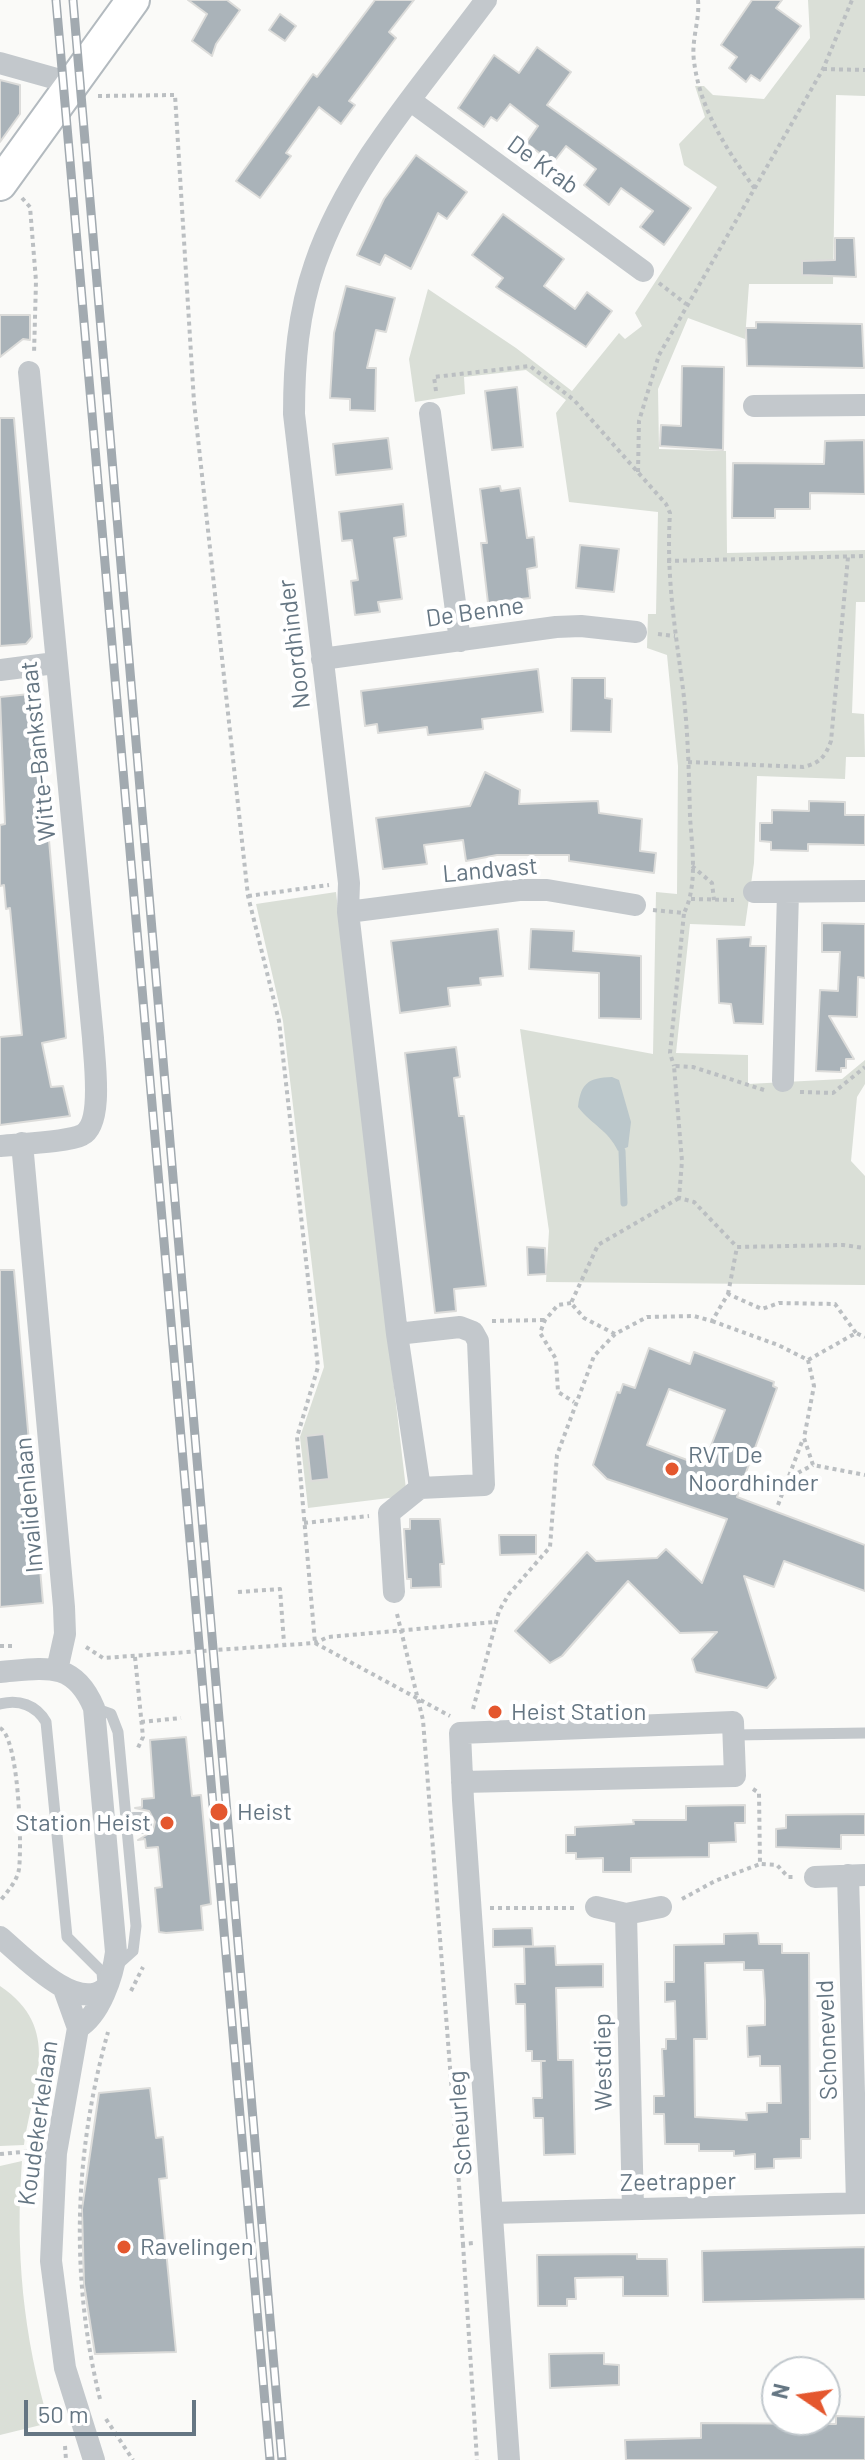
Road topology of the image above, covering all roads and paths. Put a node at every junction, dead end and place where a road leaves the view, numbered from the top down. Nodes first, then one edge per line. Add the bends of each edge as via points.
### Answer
1 (133, 0) edge
2 (486, 0) edge
3 (698, 0) edge
4 (852, 0) edge
5 (0, 63) edge
6 (823, 69) junction
7 (865, 70) edge
8 (71, 83) junction
9 (411, 101) junction
10 (1, 182) edge
11 (755, 189) junction
12 (643, 271) joint
13 (686, 304) junction
14 (29, 372) joint
15 (865, 405) edge
16 (754, 406) dead end
17 (430, 413) joint
18 (638, 475) junction
19 (865, 556) edge
20 (848, 557) junction
21 (667, 561) junction
22 (636, 632) dead end
23 (460, 641) junction
24 (322, 659) junction
25 (55, 663) junction
26 (0, 670) edge
27 (688, 762) junction
28 (692, 866) junction
29 (349, 883) junction
30 (865, 891) edge
31 (754, 892) joint
32 (788, 892) junction
33 (248, 896) junction
34 (691, 899) junction
35 (714, 900) junction
36 (635, 905) joint
37 (348, 912) junction
38 (684, 913) junction
39 (674, 1066) junction
40 (865, 1067) edge
41 (784, 1088) junction
42 (11, 1145) edge
43 (679, 1198) junction
44 (737, 1247) junction
45 (865, 1248) edge
46 (728, 1294) junction
47 (571, 1303) junction
48 (513, 1319) dead end
49 (545, 1320) junction
50 (712, 1321) junction
51 (856, 1333) junction
52 (397, 1334) junction
53 (615, 1334) junction
54 (865, 1337) edge
55 (808, 1360) junction
56 (574, 1402) junction
57 (804, 1438) junction
58 (813, 1465) junction
59 (865, 1475) edge
60 (788, 1478) junction
61 (420, 1488) junction
62 (778, 1505) dead end
63 (389, 1513) junction
64 (304, 1523) junction
65 (238, 1592) dead end
66 (394, 1592) joint
67 (495, 1622) junction
68 (401, 1631) junction
69 (315, 1643) junction
70 (284, 1644) junction
71 (89, 1650) dead end
72 (57, 1670) junction
73 (0, 1672) edge
74 (418, 1698) junction
75 (0, 1704) edge
76 (181, 1718) dead end
77 (141, 1722) dead end
78 (0, 1728) edge
79 (466, 1733) junction
80 (865, 1733) edge
81 (734, 1735) junction
82 (735, 1776) junction
83 (462, 1782) junction
84 (57, 1826) junction
85 (20, 1828) junction
86 (760, 1864) junction
87 (857, 1875) edge
88 (815, 1877) joint
89 (0, 1901) edge
90 (596, 1907) joint
91 (661, 1907) joint
92 (471, 1908) junction
93 (626, 1914) junction
94 (0, 1937) edge
95 (114, 1985) junction
96 (64, 1989) junction
97 (133, 1990) dead end
98 (111, 2022) dead end
99 (78, 2028) junction
100 (56, 2153) junction
101 (0, 2154) edge
102 (489, 2167) junction
103 (458, 2170) junction
104 (861, 2203) edge
105 (633, 2209) junction
106 (492, 2213) junction
107 (494, 2242) junction
108 (463, 2244) junction
109 (102, 2404) dead end
110 (105, 2417) dead end
111 (94, 2460) edge
112 (133, 2460) edge
113 (477, 2460) edge
114 (509, 2460) edge

1 - 8 street
2 - 9 street, Noordhinder
3 - 11 path via 693,61 699,86 720,139
4 - 6 path
5 - 8 street
6 - 7 path
6 - 11 path
8 - 10 street
8 - 33 path via 104,98 175,95 194,402
9 - 12 street, De Krab
9 - 24 street, Noordhinder via 360,170 340,210 315,264 299,327 294,414
10 - 14 path via 30,207 36,345
11 - 13 path
12 - 13 path
13 - 18 path via 644,397
14 - 25 street, Witte-Bankstraat
15 - 16 street
17 - 18 path via 437,401 434,377 530,366 574,400
17 - 23 street
18 - 21 path via 670,513
19 - 20 path
20 - 21 path
20 - 27 path via 826,755 803,767
21 - 27 path
22 - 23 street, De Benne via 568,626
23 - 24 street, De Benne
24 - 29 street, Noordhinder
25 - 26 street
25 - 42 street, Witte-Bankstraat via 93,1038 93,1124 82,1135
27 - 28 path
28 - 34 path
28 - 35 path via 712,883
29 - 33 path
29 - 37 street, Noordhinder
30 - 32 street
31 - 32 street
31 - 35 path via 739,900
32 - 41 street
33 - 64 path via 279,1021 318,1367 297,1437
34 - 35 path
34 - 38 path
36 - 37 street, Landvast via 519,890
36 - 38 path
37 - 52 street, Noordhinder
38 - 39 path via 670,1053
39 - 41 path
39 - 43 path via 682,1161
40 - 41 path via 833,1093
42 - 72 street, Invalidenlaan via 64,1607
43 - 44 path via 694,1202
43 - 47 path via 598,1245
44 - 45 path
44 - 46 path
46 - 50 path
46 - 51 path via 762,1309 779,1303 835,1304
47 - 49 path via 558,1305
47 - 53 path via 584,1318
48 - 49 path
49 - 56 path via 540,1333 556,1359 558,1392
50 - 53 path via 647,1317
50 - 55 path
51 - 54 path
51 - 55 path
52 - 61 street, Noordhinder
52 - 61 street via 460,1327 473,1332 478,1341 484,1485
53 - 56 path via 594,1356
55 - 57 path via 814,1386
56 - 67 path via 557,1455 550,1547 509,1594
57 - 58 path
57 - 60 path
58 - 59 path
58 - 60 path
60 - 62 path
61 - 63 street
63 - 64 path
63 - 66 street
64 - 69 path
65 - 70 path via 280,1589
66 - 68 path
67 - 68 path
67 - 79 path
68 - 69 path via 328,1637
68 - 74 path
69 - 70 path
69 - 74 path
70 - 71 path via 119,1658 103,1658
72 - 73 street
72 - 95 street via 78,1680 94,1708 116,1952
74 - 79 path via 454,1718
74 - 103 path
75 - 84 lane via 35,1708 46,1722
76 - 77 path
78 - 85 path via 11,1740
79 - 81 street via 733,1722
79 - 83 street, Scheurleg
80 - 81 lane
81 - 82 street
82 - 83 street
82 - 86 path via 759,1793
83 - 92 street, Scheurleg
84 - 85 path
84 - 95 lane via 67,1937
85 - 89 path via 19,1870
86 - 88 path via 777,1865 788,1877
86 - 91 path
87 - 88 street, Schoneveld
87 - 104 street, Schoneveld
90 - 92 path
90 - 93 street
91 - 93 street
92 - 102 street, Scheurleg
93 - 105 street, Westdiep
94 - 96 street
95 - 96 street via 88,1995
95 - 97 path
95 - 99 street, Koudekerkelaan
96 - 99 street, Koudekerkelaan
98 - 109 path via 95,2081 78,2207 85,2326
99 - 100 street, Koudekerkelaan
100 - 101 path
100 - 111 street, Koudekerkelaan via 50,2217 58,2330
102 - 103 path
102 - 106 street, Scheurleg
103 - 108 path
104 - 105 street, Zeetrapper
105 - 106 street, Zeetrapper
106 - 107 street, Scheurleg
107 - 108 path
107 - 114 street, Scheurleg
108 - 113 path
110 - 112 path

